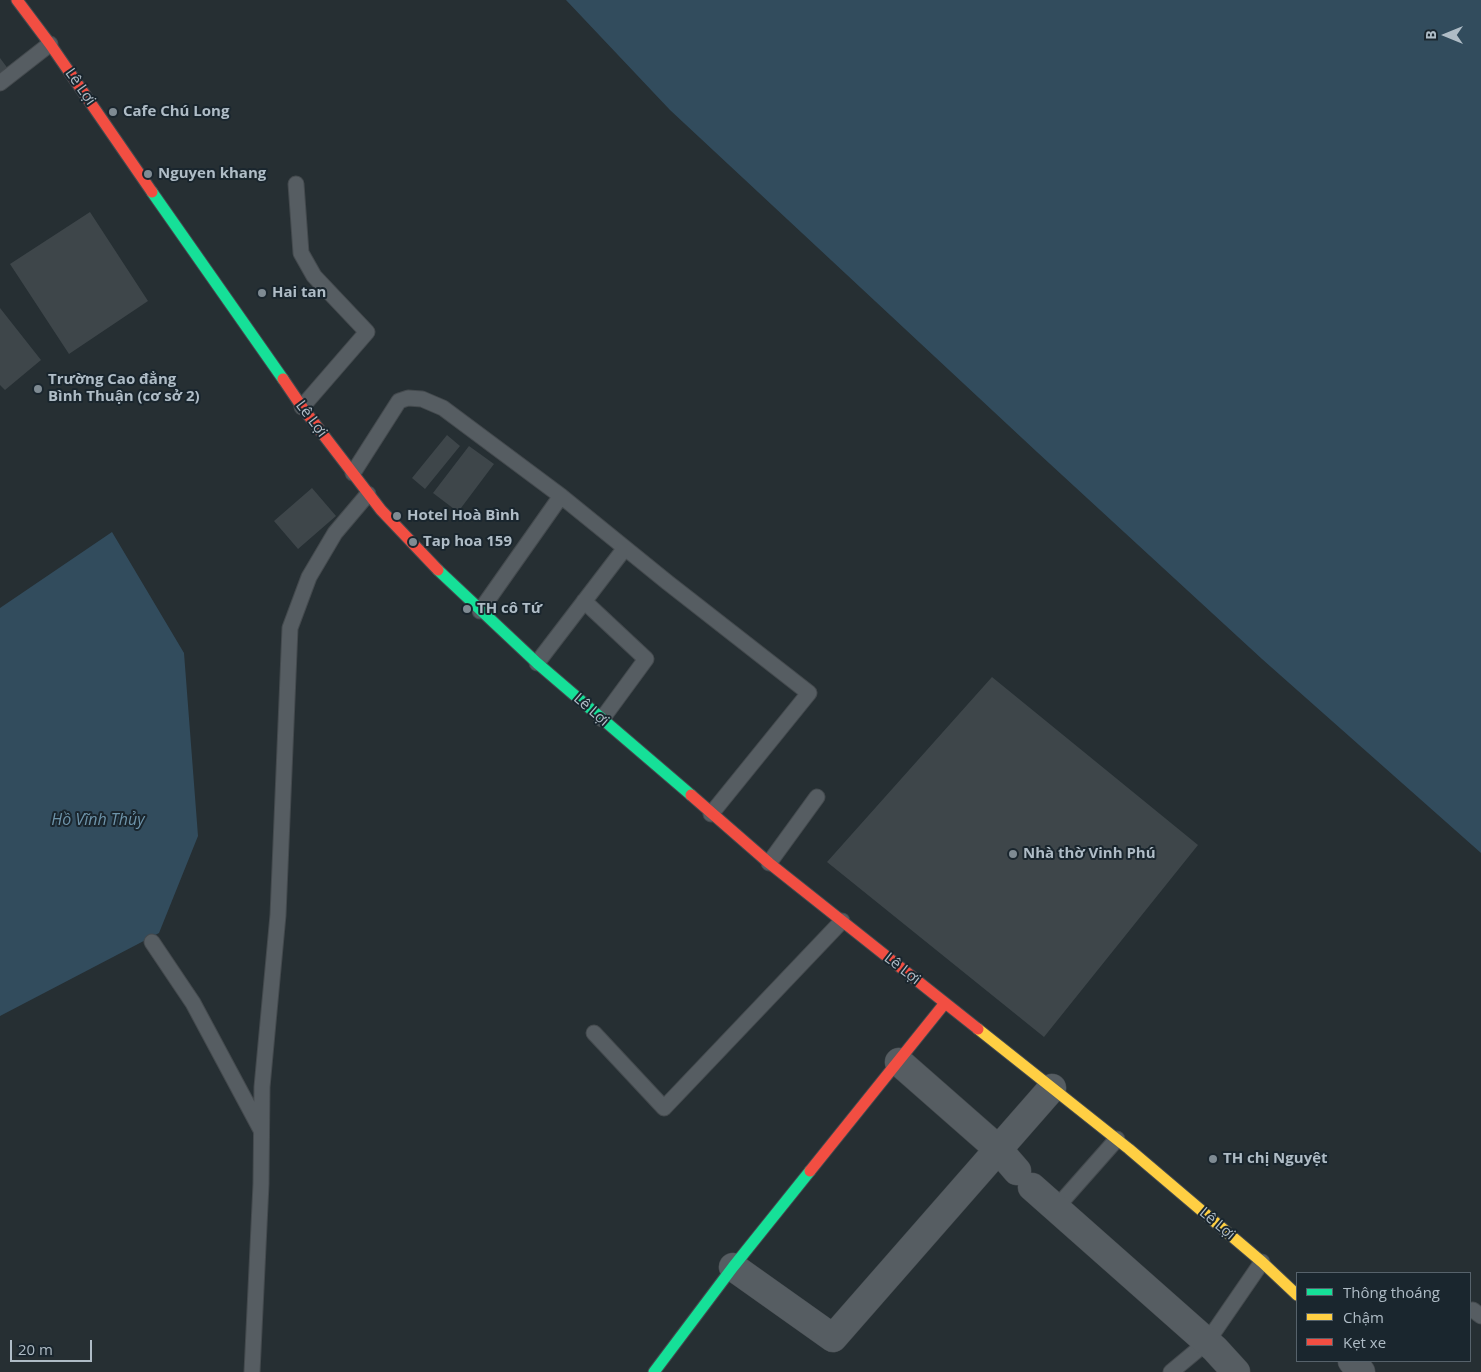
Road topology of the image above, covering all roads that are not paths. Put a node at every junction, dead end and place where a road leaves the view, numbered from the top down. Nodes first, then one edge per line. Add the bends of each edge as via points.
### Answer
1 (17, 0) edge
2 (50, 44) junction
3 (0, 84) edge
4 (296, 184) dead end
5 (302, 407) junction
6 (353, 473) junction
7 (368, 494) junction
8 (562, 496) junction
9 (625, 548) junction
10 (584, 601) junction
11 (480, 611) junction
12 (537, 663) junction
13 (602, 719) junction
14 (817, 797) dead end
15 (711, 814) junction
16 (769, 863) junction
17 (842, 921) junction
18 (152, 942) dead end
19 (945, 1003) junction
20 (594, 1033) dead end
21 (899, 1062) junction
22 (1052, 1088) junction
23 (262, 1131) junction
24 (1116, 1140) junction
25 (998, 1149) junction
26 (1056, 1208) junction
27 (1262, 1262) junction
28 (733, 1267) junction
29 (1296, 1294) edge
30 (1207, 1342) junction
31 (1353, 1362) edge
32 (252, 1372) edge
33 (654, 1372) edge
34 (1171, 1372) edge
35 (1236, 1372) edge
36 (1361, 1372) edge

1 - 2 street, Lê Lợi
2 - 3 lane
2 - 5 street, Lê Lợi
4 - 5 lane via 301,253 314,276 367,332
5 - 6 street, Lê Lợi
6 - 7 street, Lê Lợi
6 - 8 lane via 399,401 422,398 443,408
7 - 11 street, Lê Lợi
7 - 23 lane via 335,533 308,577 290,628 278,915 263,1067
8 - 9 lane
8 - 11 lane
9 - 10 lane
9 - 15 lane via 809,693
10 - 12 lane
10 - 13 lane via 646,659
11 - 12 street, Lê Lợi
12 - 13 street, Lê Lợi
13 - 15 street, Lê Lợi
14 - 16 lane
15 - 16 street, Lê Lợi
16 - 17 street, Lê Lợi
17 - 19 street, Lê Lợi
17 - 20 lane via 664,1108
18 - 23 lane via 193,1003
19 - 21 street
19 - 22 street, Lê Lợi
21 - 25 street
21 - 28 street
22 - 24 street, Lê Lợi
22 - 25 street
23 - 32 lane
24 - 26 lane
24 - 27 street, Lê Lợi
25 - 26 street
25 - 28 street via 833,1338
26 - 30 street
27 - 29 street, Lê Lợi
27 - 30 lane
28 - 33 street
30 - 34 lane
30 - 35 street
31 - 36 street

